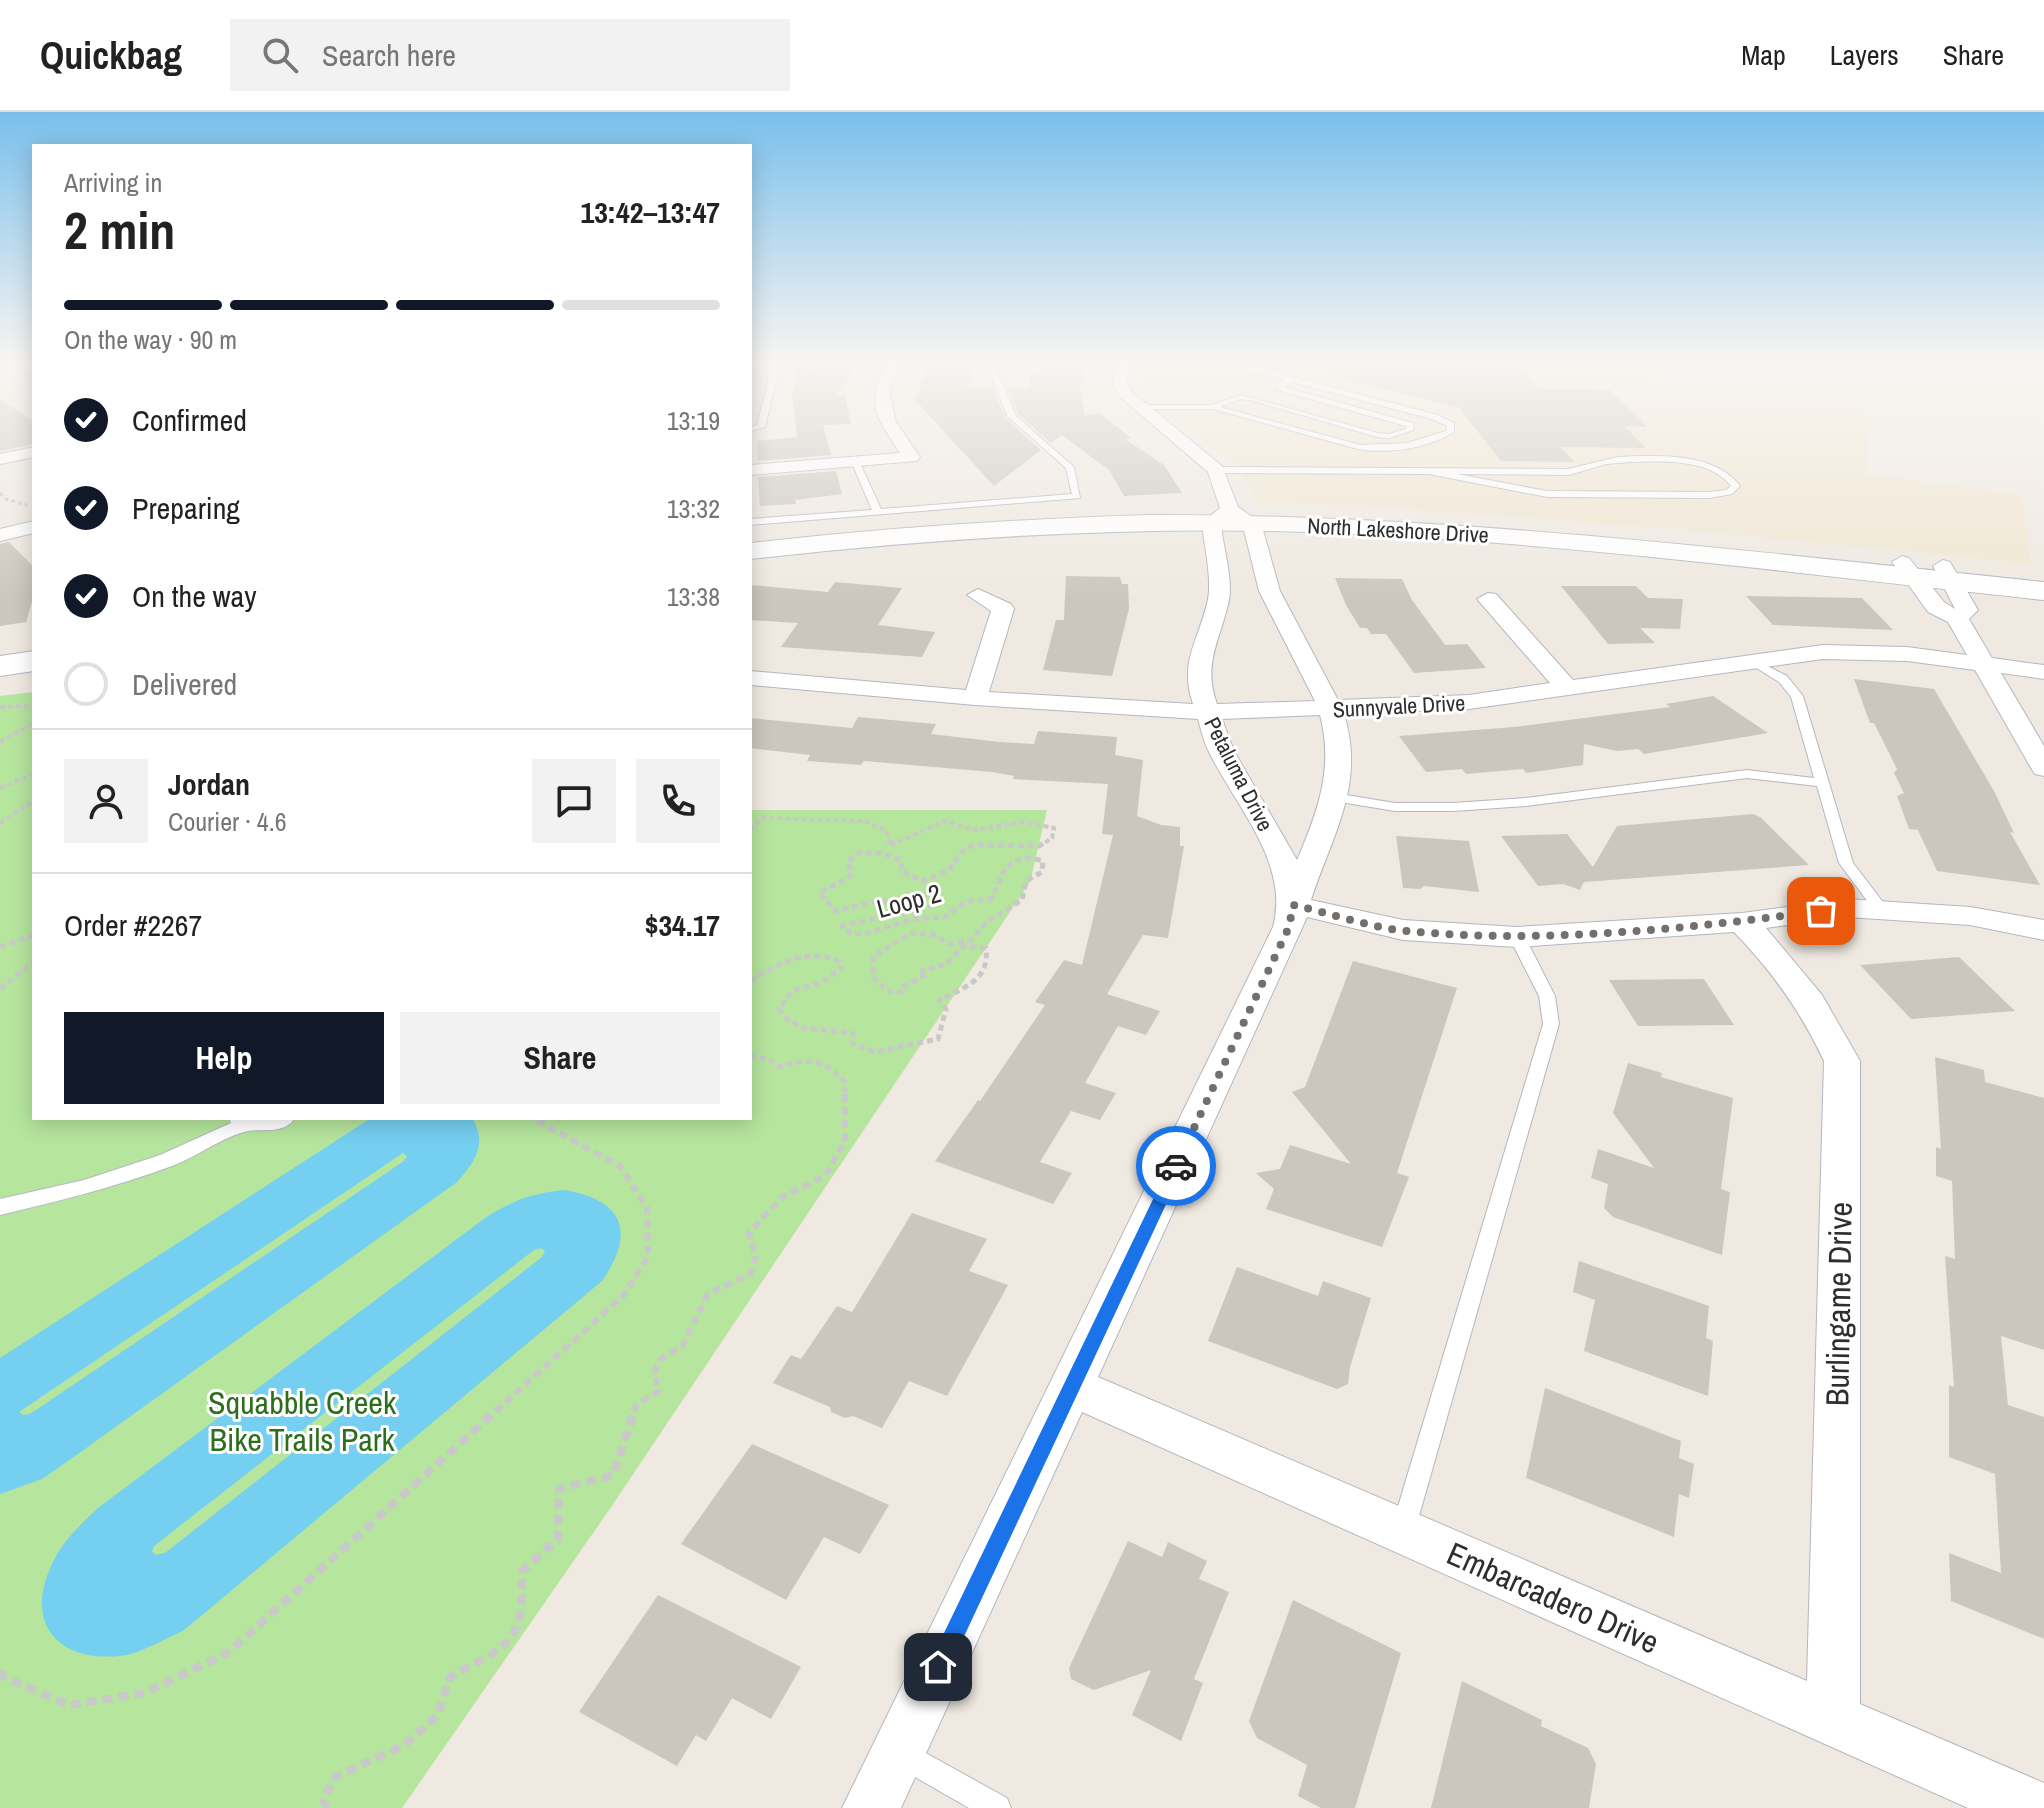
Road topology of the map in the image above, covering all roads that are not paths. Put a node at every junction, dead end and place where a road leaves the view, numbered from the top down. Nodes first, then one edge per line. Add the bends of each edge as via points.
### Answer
1 (901, 442) edge
2 (1041, 442) edge
3 (1182, 442) edge
4 (1343, 442) edge
5 (1423, 442) edge
6 (32, 452) edge
7 (0, 459) edge
8 (855, 461) junction
9 (752, 470) edge
10 (1216, 470) junction
11 (1428, 471) junction
12 (877, 511) junction
13 (1231, 519) junction
14 (752, 522) edge
15 (32, 527) edge
16 (0, 535) edge
17 (752, 537) edge
18 (752, 551) edge
19 (1907, 570) junction
20 (1947, 574) junction
21 (2044, 577) edge
22 (2044, 591) edge
23 (978, 595) dead end
24 (1488, 599) dead end
25 (1957, 618) junction
26 (32, 644) edge
27 (0, 649) edge
28 (32, 661) edge
29 (1754, 662) junction
30 (1987, 665) junction
31 (0, 666) edge
32 (2044, 672) edge
33 (752, 678) edge
34 (1568, 689) junction
35 (975, 698) junction
36 (1331, 710) junction
37 (1206, 712) junction
38 (2044, 768) edge
39 (1823, 783) junction
40 (1334, 797) junction
41 (1293, 905) junction
42 (1881, 910) junction
43 (1742, 922) junction
44 (2044, 930) edge
45 (1517, 937) junction
46 (282, 1120) edge
47 (240, 1122) edge
48 (0, 1207) edge
49 (1073, 1387) junction
50 (1403, 1532) junction
51 (1833, 1720) junction
52 (898, 1751) junction
53 (871, 1808) edge
54 (997, 1808) edge
55 (2034, 1808) edge

1 - 8 street via 911,457
2 - 12 lane via 1070,467 1077,496
3 - 10 street
4 - 5 lane via 1408,448
6 - 7 street
8 - 9 street
8 - 12 lane
10 - 11 lane
10 - 13 street, Petaluma Drive
11 - 11 lane via 1547,494 1709,495 1736,486 1728,475 1709,467 1660,459 1615,460 1569,472
12 - 14 lane
13 - 17 main road, North Lakeshore Drive via 1015,514
13 - 18 main road, North Lakeshore Drive via 999,528
13 - 19 main road, North Lakeshore Drive via 1514,536
13 - 36 street, Petaluma Drive
13 - 37 street, Petaluma Drive via 1219,597 1199,660
15 - 16 street
19 - 20 main road, North Lakeshore Drive
19 - 25 street via 1936,607
20 - 21 main road, North Lakeshore Drive
20 - 22 main road, North Lakeshore Drive
20 - 25 street via 1967,610
23 - 35 street via 1003,609
24 - 34 street
25 - 30 street
26 - 27 main road
28 - 31 main road
29 - 30 street, Sunnyvale Drive via 1823,652 1907,654
29 - 34 street, Sunnyvale Drive
29 - 39 lane via 1783,679 1797,696
30 - 32 street, Sunnyvale Drive
30 - 38 street
33 - 35 street, Sunnyvale Drive
34 - 36 street, Sunnyvale Drive via 1469,702
35 - 37 street, Sunnyvale Drive
36 - 37 street, Sunnyvale Drive
36 - 40 street, Petaluma Drive via 1340,757
37 - 41 street, Petaluma Drive via 1221,751 1275,844 1291,881
39 - 40 lane via 1747,774 1453,807 1395,807
39 - 42 lane via 1846,863
40 - 41 street, Petaluma Drive
41 - 45 street via 1403,930
41 - 49 street, Petaluma Drive via 1289,927
42 - 43 street via 1847,908
42 - 44 street via 1970,916
43 - 45 street
43 - 51 street, Burlingame Drive via 1788,968 1820,1013 1842,1061
45 - 50 lane via 1547,996 1551,1024
46 - 47 lane
47 - 48 lane via 154,1165
49 - 50 street, Embarcadero Drive
49 - 52 street, Petaluma Drive
50 - 51 street, Embarcadero Drive
51 - 55 street, Embarcadero Drive
52 - 53 street, Petaluma Drive
52 - 54 lane

